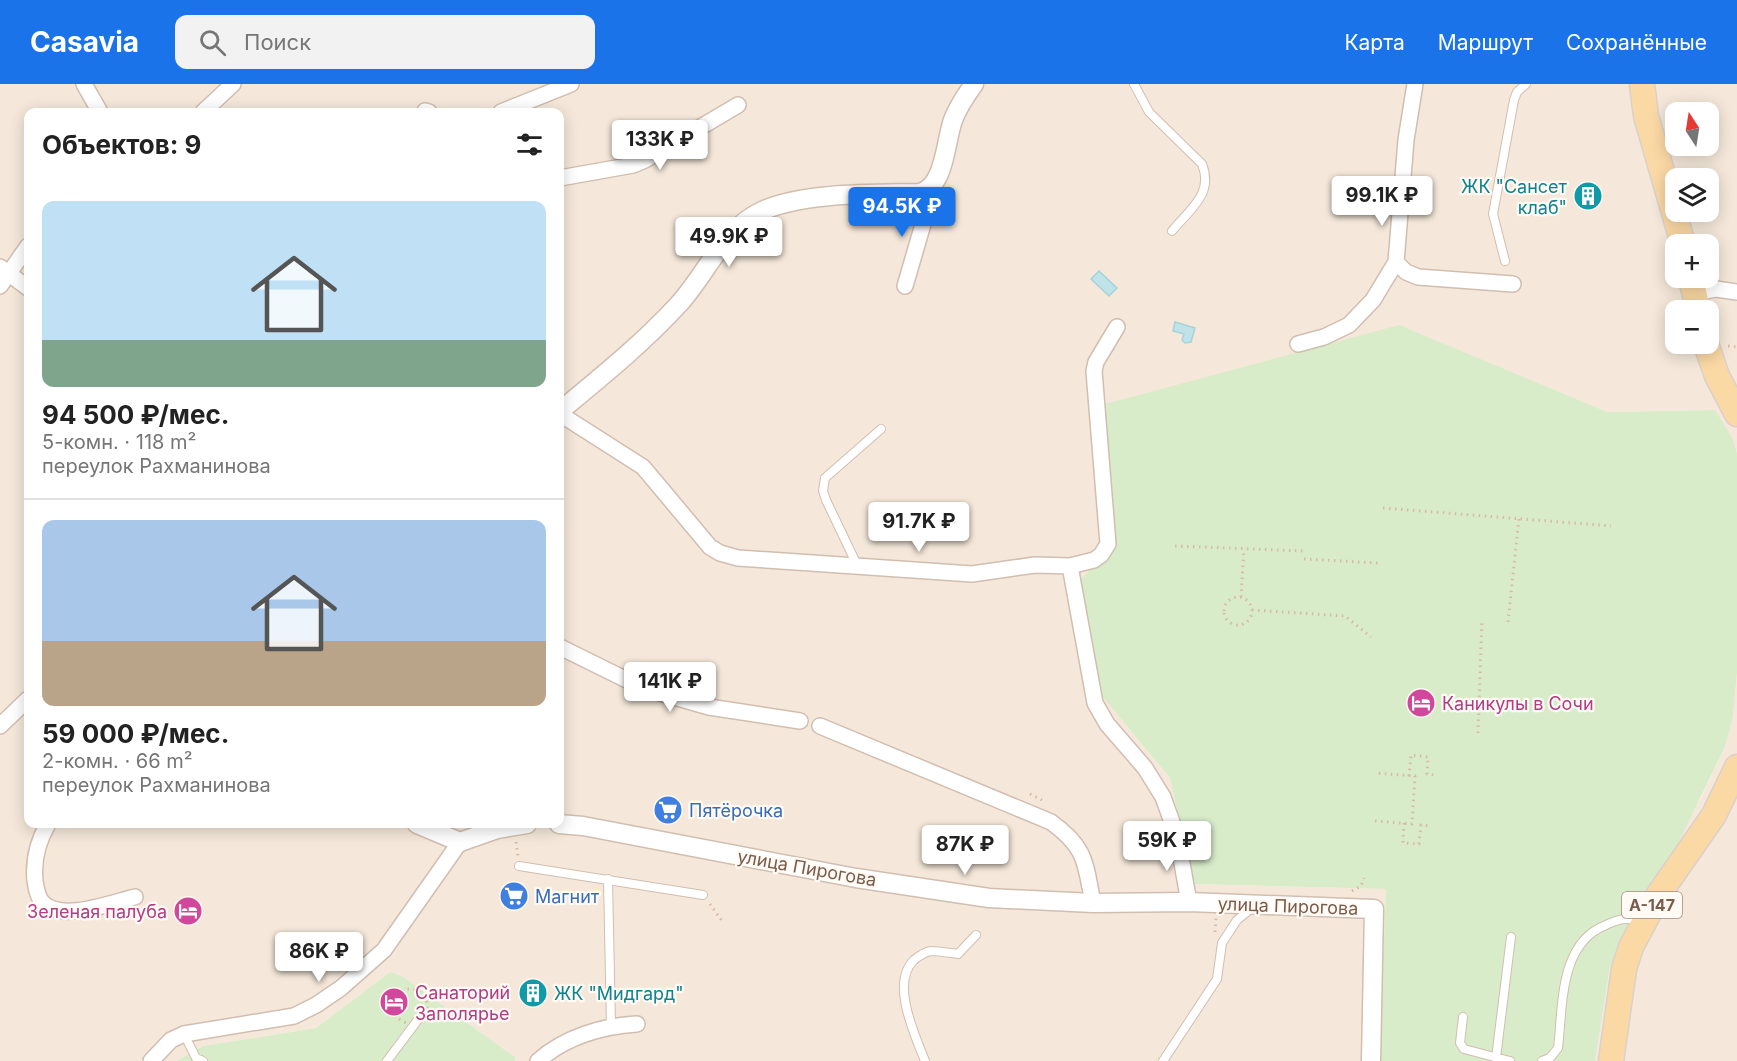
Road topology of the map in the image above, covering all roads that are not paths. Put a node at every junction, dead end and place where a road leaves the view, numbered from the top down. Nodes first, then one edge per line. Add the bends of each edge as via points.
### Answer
1 (84, 84) edge
2 (233, 84) edge
3 (571, 84) edge
4 (974, 84) edge
5 (1134, 84) edge
6 (1415, 84) edge
7 (1526, 84) edge
8 (1642, 84) edge
9 (738, 105) dead end
10 (98, 108) edge
11 (207, 108) edge
12 (511, 108) edge
13 (564, 177) edge
14 (928, 191) junction
15 (1172, 231) dead end
16 (1680, 234) edge
17 (24, 251) edge
18 (1505, 261) dead end
19 (1396, 262) junction
20 (3, 275) edge
21 (1513, 284) dead end
22 (24, 286) edge
23 (904, 286) dead end
24 (1737, 292) edge
25 (1694, 294) edge
26 (1117, 327) dead end
27 (1298, 344) dead end
28 (1710, 354) edge
29 (564, 409) edge
30 (1737, 414) edge
31 (564, 415) edge
32 (881, 429) dead end
33 (857, 565) junction
34 (1070, 566) junction
35 (564, 649) edge
36 (24, 703) edge
37 (800, 721) dead end
38 (0, 726) edge
39 (820, 726) dead end
40 (1737, 767) edge
41 (564, 824) edge
42 (46, 828) edge
43 (427, 828) edge
44 (502, 828) edge
45 (460, 842) junction
46 (519, 866) road end
47 (608, 879) junction
48 (703, 895) road end
49 (135, 897) dead end
50 (1093, 903) junction
51 (1189, 903) junction
52 (1257, 905) junction
53 (1643, 921) junction
54 (976, 935) dead end
55 (1511, 936) dead end
56 (1463, 1017) dead end
57 (417, 1021) road end
58 (637, 1024) dead end
59 (610, 1026) junction
60 (184, 1034) junction
61 (1496, 1058) junction
62 (151, 1061) edge
63 (203, 1061) edge
64 (387, 1061) edge
65 (538, 1061) edge
66 (925, 1061) edge
67 (1163, 1061) edge
68 (1371, 1061) edge
69 (1510, 1061) edge
70 (1542, 1061) edge
71 (1611, 1061) edge

1 - 10 street
2 - 11 street
3 - 12 street
4 - 14 street via 953,120 938,178
5 - 15 lane via 1149,112 1202,164 1206,175 1202,196
6 - 19 street
7 - 18 lane via 1514,100 1493,214
8 - 16 main road via 1646,116
9 - 13 street via 633,165
14 - 23 street via 928,207
14 - 29 street via 814,198 760,212 729,238 680,303
17 - 20 street
19 - 21 street via 1418,277
19 - 27 street via 1373,300 1349,325
20 - 22 street
24 - 25 street via 1716,289
26 - 34 street via 1094,371 1108,544 1094,560
28 - 30 main road
31 - 33 street via 643,467 700,536 720,553 738,558
32 - 33 lane via 823,484 826,500
33 - 34 street via 972,574 1035,564
34 - 51 street via 1095,704 1163,797 1177,836
35 - 37 street via 643,688 709,707
36 - 38 street
39 - 50 street via 1051,822 1077,844
40 - 53 main road, А-147 via 1714,815
41 - 50 street, улица Пирогова via 856,878 989,898
42 - 49 street via 34,871 41,901 50,909 84,910
43 - 45 street
44 - 45 street
45 - 60 street via 384,950 316,1005 294,1016
46 - 47 lane
47 - 48 lane
47 - 59 lane
50 - 51 street, улица Пирогова
51 - 52 street, улица Пирогова
52 - 67 lane via 1237,920 1222,944 1217,979
52 - 68 street, улица Пирогова via 1374,909
53 - 70 lane via 1620,919 1594,929 1575,951 1568,969 1558,1048
53 - 71 main road, А-147 via 1624,969
54 - 66 lane via 958,954 929,951 919,955 906,974 906,1008
55 - 61 lane
56 - 61 lane via 1460,1043 1464,1049
57 - 64 lane
58 - 59 street
59 - 65 street via 568,1041
60 - 62 street via 171,1040
60 - 63 lane via 196,1058
61 - 69 lane

